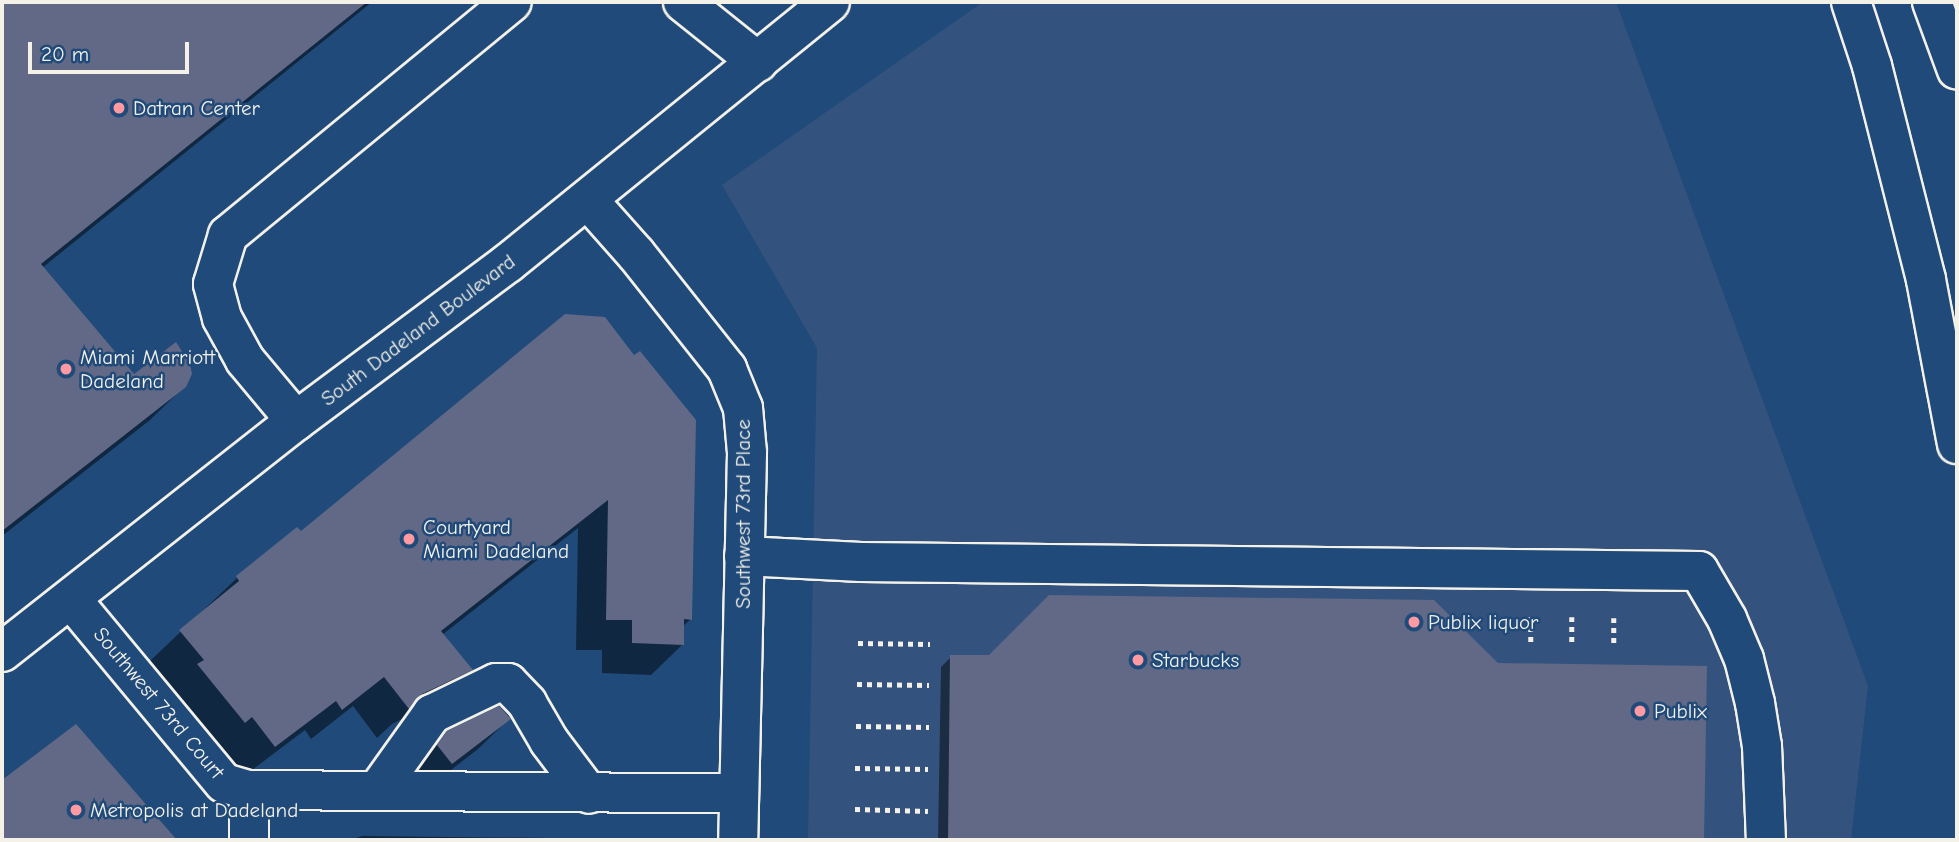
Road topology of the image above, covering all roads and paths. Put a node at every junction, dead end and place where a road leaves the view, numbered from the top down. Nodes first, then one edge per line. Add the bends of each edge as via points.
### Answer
1 (512, 2) edge
2 (683, 2) edge
3 (830, 2) edge
4 (1851, 2) edge
5 (1932, 2) edge
6 (758, 62) junction
7 (1957, 70) edge
8 (588, 200) junction
9 (296, 421) junction
10 (1957, 444) edge
11 (744, 556) junction
12 (71, 599) junction
13 (1531, 611) dead end
14 (1572, 611) dead end
15 (1614, 612) dead end
16 (858, 643) dead end
17 (930, 644) dead end
18 (1531, 644) dead end
19 (1572, 645) dead end
20 (1614, 645) dead end
21 (2, 652) edge
22 (857, 684) dead end
23 (929, 685) dead end
24 (856, 726) dead end
25 (929, 727) dead end
26 (855, 768) dead end
27 (928, 769) dead end
28 (249, 790) junction
29 (377, 791) junction
30 (738, 793) junction
31 (589, 794) junction
32 (855, 809) dead end
33 (928, 811) dead end
34 (249, 840) edge
35 (738, 840) edge
36 (1766, 840) edge

1 - 9 main road via 228,235 213,284 222,318 245,360
2 - 6 main road
3 - 6 main road, South Dadeland Boulevard
4 - 10 main road via 1926,280
5 - 7 main road
6 - 8 main road, South Dadeland Boulevard
8 - 9 main road, South Dadeland Boulevard
8 - 11 main road, Southwest 73rd Place via 636,254 727,369 736,387 747,429
9 - 12 main road, South Dadeland Boulevard
11 - 30 main road, Southwest 73rd Place
11 - 36 main road via 861,562 1699,571 1744,659 1755,703
12 - 21 main road, South Dadeland Boulevard
12 - 28 main road, Southwest 73rd Court via 224,783
13 - 18 path
14 - 19 path
15 - 20 path
16 - 17 path
22 - 23 path
24 - 25 path
26 - 27 path
28 - 29 main road
28 - 34 main road, Southwest 73rd Court
29 - 31 main road
29 - 31 main road via 432,714 496,683 508,683 527,703
30 - 31 main road
30 - 35 main road, Southwest 73rd Place
32 - 33 path

